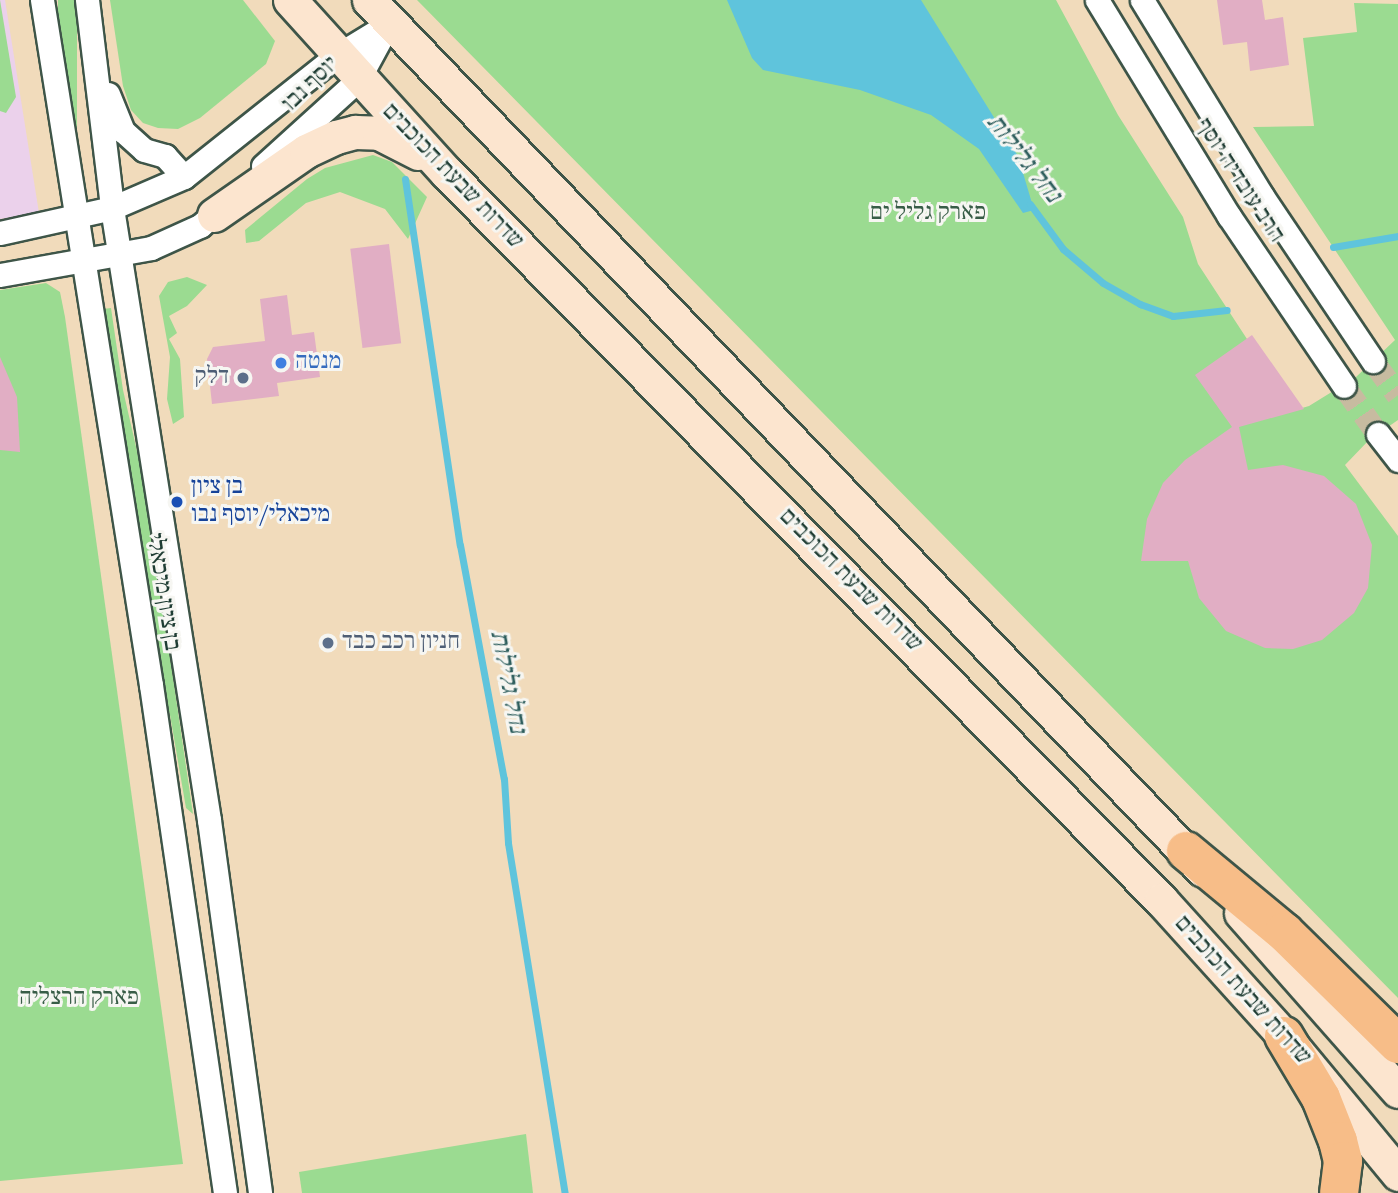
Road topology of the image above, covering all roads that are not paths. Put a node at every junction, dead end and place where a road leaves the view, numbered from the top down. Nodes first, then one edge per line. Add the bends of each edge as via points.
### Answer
1 (42, 0) edge
2 (87, 0) edge
3 (290, 0) edge
4 (1097, 0) edge
5 (1142, 0) edge
6 (379, 11) edge
7 (97, 66) junction
8 (347, 68) junction
9 (447, 173) junction
10 (184, 177) junction
11 (112, 208) junction
12 (214, 215) junction
13 (73, 216) junction
14 (0, 233) edge
15 (120, 256) junction
16 (81, 262) junction
17 (0, 275) edge
18 (1373, 361) tunnel mouth
19 (1343, 386) tunnel mouth
20 (1378, 434) tunnel mouth
21 (1398, 460) edge
22 (1186, 851) junction
23 (1284, 1036) junction
24 (1398, 1044) edge
25 (1398, 1091) edge
26 (1398, 1174) edge
27 (225, 1193) edge
28 (260, 1193) edge
29 (1339, 1193) edge

1 - 13 street, בן ציון מיכאלי
2 - 7 street, בן ציון מיכאלי
3 - 8 main road, שדרות שבעת הכוכבים
4 - 19 street, הרב עובדיה יוסף via 1229,216
5 - 18 street, הרב עובדיה יוסף via 1262,196
6 - 8 street, יוסף נבו
6 - 8 street, יוסף נבו
6 - 22 main road, שדרות שבעת הכוכבים
7 - 10 street via 123,131 144,150 165,156
7 - 11 street, בן ציון מיכאלי
8 - 9 main road, שדרות שבעת הכוכבים
8 - 10 street, יוסף נבו
8 - 12 street, יוסף נבו
9 - 12 main road via 388,137 355,132 306,151
9 - 23 main road, שדרות שבעת הכוכבים via 996,729
10 - 11 street, יוסף נבו
11 - 13 street, יוסף נבו
11 - 15 street, בן ציון מיכאלי
12 - 15 street, יוסף נבו via 163,242
13 - 14 street, יוסף נבו
13 - 16 street, בן ציון מיכאלי
15 - 16 street, יוסף נבו
15 - 28 street, בן ציון מיכאלי via 212,840
16 - 17 street, יוסף נבו
16 - 27 street, בן ציון מיכאלי via 151,685
20 - 21 street
22 - 24 highway via 1284,932
22 - 25 main road, שדרות שבעת הכוכבים
23 - 26 main road, שדרות שבעת הכוכבים
23 - 29 highway via 1321,1098 1338,1141 1343,1161

